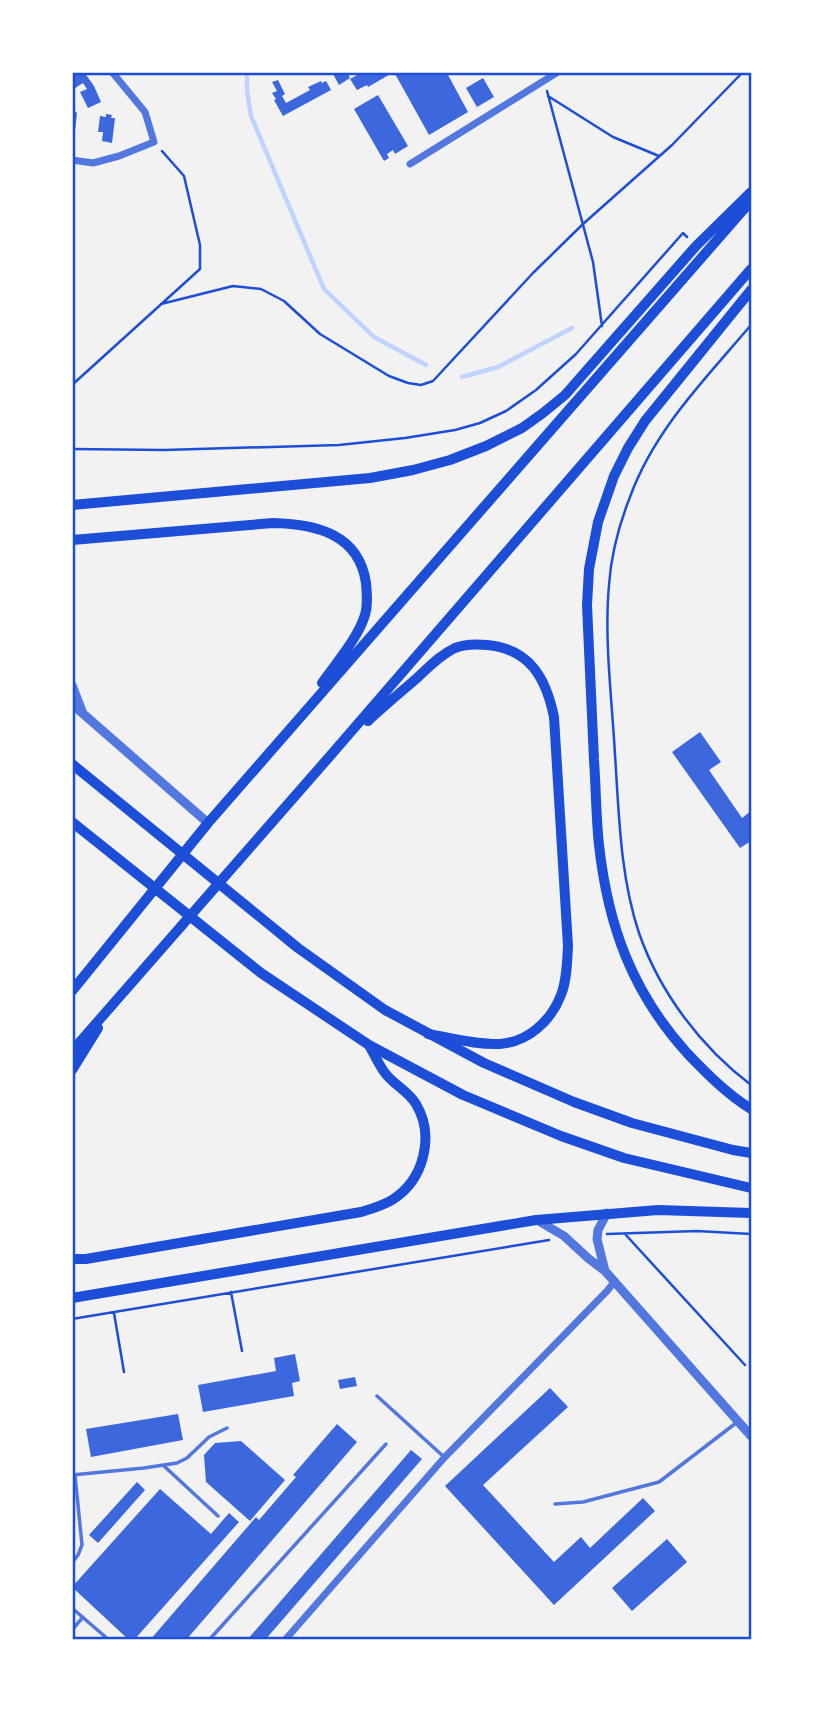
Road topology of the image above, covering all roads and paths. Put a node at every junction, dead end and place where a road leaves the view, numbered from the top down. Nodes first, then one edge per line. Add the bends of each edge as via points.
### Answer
1 (112, 72) edge
2 (539, 72) edge
3 (558, 72) edge
4 (743, 72) edge
5 (544, 80) junction
6 (548, 96) junction
7 (154, 142) junction
8 (659, 156) junction
9 (72, 160) edge
10 (410, 164) dead end
11 (751, 192) edge
12 (751, 201) edge
13 (583, 224) junction
14 (696, 246) junction
15 (751, 269) edge
16 (751, 290) edge
17 (161, 304) junction
18 (751, 325) edge
19 (602, 326) junction
20 (72, 385) edge
21 (72, 449) edge
22 (72, 505) edge
23 (72, 540) edge
24 (72, 685) edge
25 (72, 704) edge
26 (84, 716) junction
27 (292, 726) junction
28 (330, 756) junction
29 (72, 764) edge
30 (72, 822) edge
31 (208, 823) junction
32 (73, 989) edge
33 (112, 1005) junction
34 (428, 1034) junction
35 (369, 1045) junction
36 (72, 1051) edge
37 (72, 1070) edge
38 (751, 1085) edge
39 (751, 1109) edge
40 (751, 1153) edge
41 (751, 1188) edge
42 (607, 1213) junction
43 (751, 1213) edge
44 (536, 1220) junction
45 (625, 1234) junction
46 (751, 1234) edge
47 (598, 1235) junction
48 (567, 1238) junction
49 (72, 1259) edge
50 (605, 1271) junction
51 (615, 1281) junction
52 (231, 1292) junction
53 (72, 1298) edge
54 (114, 1312) junction
55 (72, 1319) edge
56 (242, 1351) dead end
57 (745, 1365) dead end
58 (124, 1372) dead end
59 (377, 1396) dead end
60 (738, 1422) junction
61 (227, 1428) dead end
62 (751, 1436) edge
63 (386, 1444) dead end
64 (444, 1458) junction
65 (164, 1466) junction
66 (74, 1475) edge
67 (555, 1504) dead end
68 (218, 1516) dead end
69 (72, 1563) edge
70 (72, 1608) edge
71 (83, 1617) junction
72 (72, 1630) edge
73 (109, 1640) edge
74 (209, 1640) edge
75 (285, 1640) edge

1 - 7 street via 145,112
2 - 5 street
3 - 5 street
4 - 8 path
5 - 6 path
5 - 10 street
6 - 8 path via 613,137
6 - 13 path
7 - 9 street via 93,163
7 - 17 path via 184,176 200,246 200,269
8 - 13 path
11 - 14 main road
12 - 27 main road
13 - 17 path via 433,381 421,386 389,376 320,334 284,301 261,289 233,286
13 - 19 path
14 - 19 path via 683,233
14 - 22 main road via 565,395 522,428 486,446 450,460 370,478
15 - 28 main road
16 - 39 main road via 628,448 598,522 587,605 599,844 618,940 660,1020 696,1063
17 - 20 path
18 - 38 path via 669,424 641,472 618,533 608,618 621,837 634,915 670,996 702,1039
19 - 21 path via 536,390 492,418 467,427 339,445
23 - 27 main road via 273,523 315,528 346,543 365,574 365,617
24 - 26 street
25 - 26 street
26 - 31 street
27 - 31 main road
28 - 33 main road
28 - 34 main road via 443,655 463,646 498,647 518,654 535,668 551,700 568,946 561,995 547,1020 515,1041 485,1044
29 - 34 main road via 298,948 385,1010
30 - 35 main road via 261,973
31 - 32 main road
33 - 36 main road
33 - 37 main road
34 - 40 main road via 574,1102 632,1123
35 - 41 main road via 463,1094 562,1136 624,1158
35 - 49 main road via 386,1075 415,1101 425,1124 421,1166 392,1200 361,1212
42 - 43 main road
42 - 44 main road
42 - 47 street
44 - 48 street
44 - 53 main road
45 - 46 path
45 - 47 path
45 - 57 path
47 - 50 street
48 - 50 street
48 - 52 path
50 - 51 street
51 - 60 street
51 - 64 street
52 - 54 path
52 - 56 path
54 - 55 path
54 - 58 path
59 - 64 lane
60 - 62 street
60 - 67 lane via 659,1482 583,1502
61 - 65 lane via 209,1437 187,1458
63 - 74 lane
64 - 75 street
65 - 66 lane
65 - 68 lane
66 - 69 lane via 82,1545
70 - 71 lane
71 - 72 lane
71 - 73 lane

